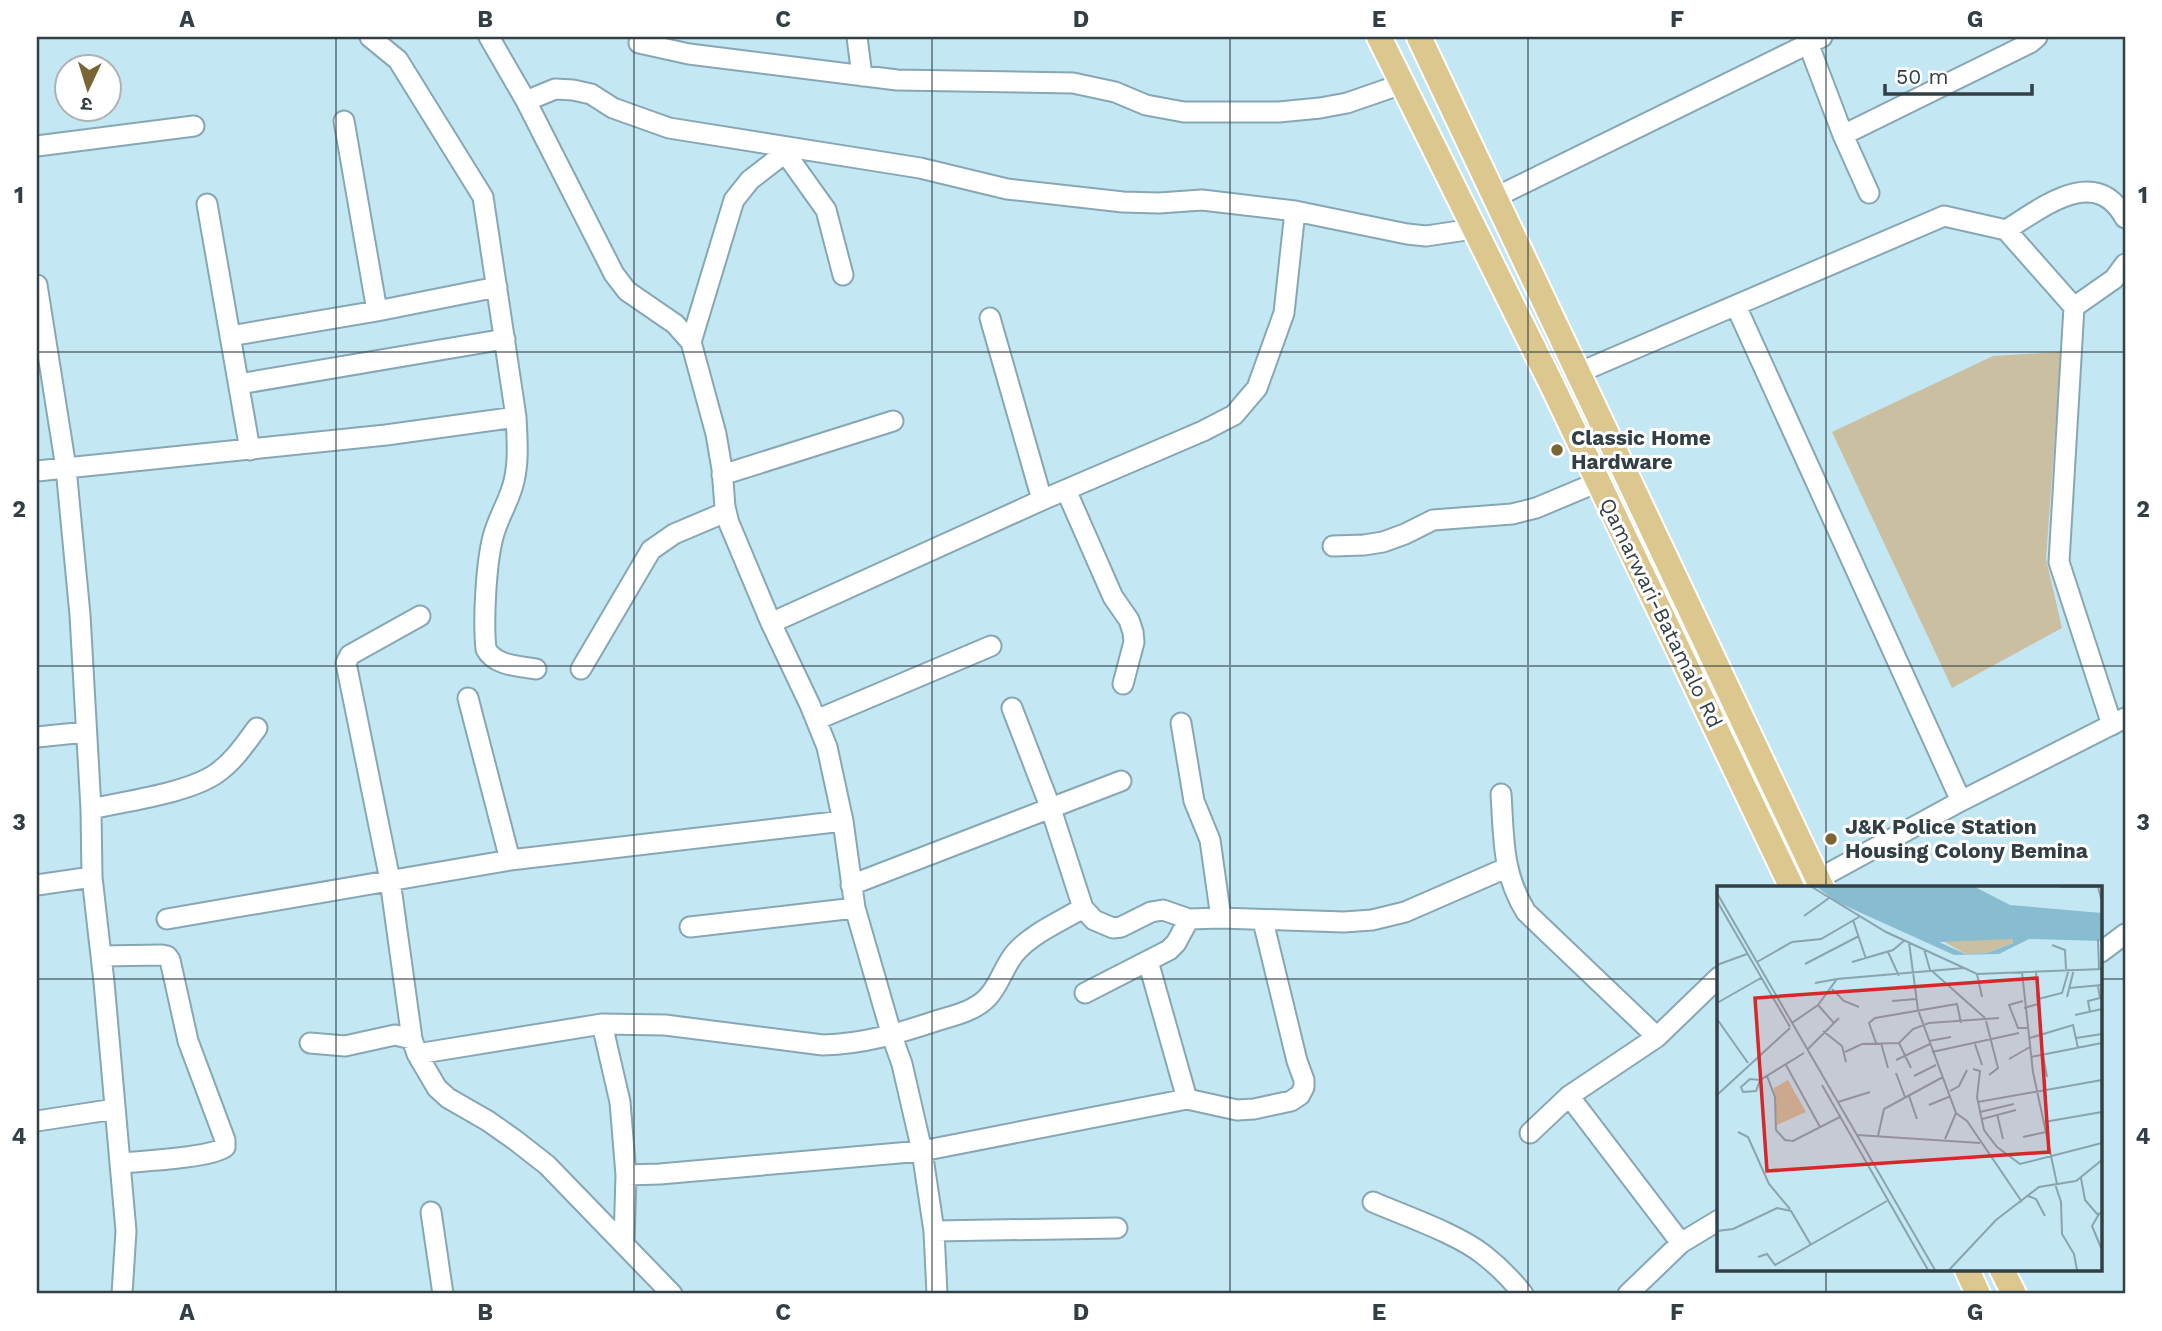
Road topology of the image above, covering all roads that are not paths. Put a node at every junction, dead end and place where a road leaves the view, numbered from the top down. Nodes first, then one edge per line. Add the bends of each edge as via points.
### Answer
1 (370, 37) edge
2 (489, 37) edge
3 (857, 37) edge
4 (1379, 37) edge
5 (1419, 37) edge
6 (2037, 37) edge
7 (1815, 40) edge
8 (639, 43) dead end
9 (862, 76) junction
10 (1402, 84) junction
11 (526, 101) junction
12 (344, 121) dead end
13 (194, 126) dead end
14 (1843, 135) junction
15 (37, 146) edge
16 (788, 152) junction
17 (1869, 193) dead end
18 (1496, 197) junction
19 (207, 204) dead end
20 (1295, 211) junction
21 (2125, 218) edge
22 (1473, 229) junction
23 (2006, 230) junction
24 (2125, 264) edge
25 (843, 275) dead end
26 (37, 285) edge
27 (498, 287) junction
28 (1735, 306) junction
29 (2074, 307) junction
30 (377, 311) junction
31 (990, 318) dead end
32 (230, 336) junction
33 (505, 339) junction
34 (691, 342) junction
35 (1578, 373) junction
36 (239, 384) junction
37 (516, 417) junction
38 (893, 421) dead end
39 (250, 450) junction
40 (66, 468) junction
41 (37, 471) edge
42 (722, 475) junction
43 (1598, 482) junction
44 (1066, 490) junction
45 (1042, 500) junction
46 (726, 512) junction
47 (1333, 546) dead end
48 (420, 616) dead end
49 (771, 623) junction
50 (991, 646) dead end
51 (536, 669) dead end
52 (582, 669) dead end
53 (1123, 684) dead end
54 (468, 698) dead end
55 (1012, 708) dead end
56 (816, 720) junction
57 (2119, 722) edge
58 (1181, 723) dead end
59 (257, 728) dead end
60 (86, 732) junction
61 (37, 737) edge
62 (1121, 781) dead end
63 (1501, 794) dead end
64 (1961, 801) junction
65 (91, 808) junction
66 (1051, 809) junction
67 (842, 821) junction
68 (510, 860) junction
69 (1506, 868) junction
70 (92, 877) junction
71 (390, 880) junction
72 (1820, 884) edge
73 (37, 885) edge
74 (851, 885) junction
75 (1791, 886) edge
76 (855, 908) junction
77 (1083, 908) junction
78 (1221, 918) junction
79 (167, 919) dead end
80 (1189, 919) junction
81 (1263, 921) junction
82 (690, 927) dead end
83 (2125, 934) edge
84 (2102, 951) edge
85 (101, 957) junction
86 (1148, 961) junction
87 (1717, 979) edge
88 (1086, 993) dead end
89 (602, 1024) junction
90 (892, 1036) junction
91 (1657, 1037) junction
92 (310, 1043) dead end
93 (415, 1046) junction
94 (1569, 1096) junction
95 (1187, 1100) junction
96 (115, 1109) junction
97 (37, 1121) edge
98 (1531, 1133) dead end
99 (922, 1151) junction
100 (121, 1163) junction
101 (626, 1175) junction
102 (1373, 1202) dead end
103 (431, 1212) dead end
104 (1717, 1221) edge
105 (1117, 1228) dead end
106 (934, 1231) junction
107 (624, 1243) junction
108 (1681, 1243) junction
109 (1968, 1272) edge
110 (2003, 1272) edge
111 (122, 1294) edge
112 (443, 1294) edge
113 (672, 1294) edge
114 (937, 1294) edge
115 (1523, 1294) edge
116 (1628, 1294) edge
117 (1978, 1294) edge
118 (2014, 1294) edge

1 - 27 street via 398,60 483,197
2 - 11 street
3 - 9 street
4 - 10 main road, Qamarwari-Batamalo Rd
5 - 18 main road, Qamarwari-Batamalo Rd
6 - 14 street
7 - 14 street
7 - 18 street
8 - 9 street via 689,54
9 - 10 street via 1073,83 1184,112 1320,108
10 - 22 main road, Qamarwari-Batamalo Rd
11 - 16 street via 555,89 573,90 668,128
11 - 34 street via 614,274 627,291 675,324
12 - 30 street
13 - 15 street
14 - 17 street
16 - 20 street via 920,168 1007,189 1122,202 1202,200
16 - 25 street via 826,210
16 - 34 street via 750,180 734,200
18 - 35 main road, Qamarwari-Batamalo Rd
19 - 32 street
20 - 22 street via 1426,236
20 - 44 street via 1284,313 1256,388 1234,415
21 - 23 street via 2105,197 2082,191 2060,197
22 - 43 main road, Qamarwari-Batamalo Rd
23 - 28 street via 1944,216
23 - 29 street
24 - 29 street via 2114,279
26 - 40 street
27 - 30 street
27 - 33 street
28 - 35 street
28 - 64 street
29 - 57 street via 2059,562
30 - 32 street
31 - 45 street
32 - 36 street
33 - 36 street
33 - 37 street
34 - 42 street
35 - 72 main road, Qamarwari-Batamalo Rd
36 - 39 street
37 - 39 street
37 - 51 street via 514,484 493,539 485,642 497,661
38 - 42 street
39 - 40 street
40 - 41 street
40 - 60 street
42 - 46 street
43 - 47 street via 1512,514 1433,520 1383,542
43 - 75 main road, Qamarwari-Batamalo Rd
44 - 45 street
44 - 53 street via 1129,620 1134,642
45 - 49 street
46 - 49 street
46 - 52 street via 674,534 651,550
48 - 71 street via 350,655 346,663
49 - 56 street
50 - 56 street
54 - 68 street
55 - 66 street
56 - 67 street via 827,747
57 - 64 street
58 - 78 street via 1194,801 1210,840
59 - 65 street via 217,774 191,787
60 - 61 street
60 - 65 street
62 - 66 street
63 - 69 street
64 - 72 street
65 - 70 street
66 - 74 street
66 - 77 street
67 - 68 street
67 - 74 street
68 - 71 street
69 - 81 street via 1405,912 1372,920
69 - 91 street via 1526,912
70 - 73 street
70 - 85 street
71 - 79 street
71 - 93 street
74 - 76 street
76 - 82 street
76 - 90 street
77 - 80 street via 1094,920 1113,928 1163,910
77 - 90 street via 1027,942 1014,954 988,997 972,1010
78 - 80 street
78 - 81 street
80 - 86 street via 1176,943
81 - 95 street via 1304,1087 1291,1101 1254,1109
83 - 84 street
85 - 96 street
85 - 100 street via 162,955 170,960 188,1041 225,1140 225,1147 213,1152
86 - 88 street
86 - 95 street
87 - 91 street
89 - 90 street via 665,1025 823,1045
89 - 93 street
89 - 101 street via 620,1102
90 - 99 street
91 - 94 street
92 - 93 street via 345,1045 395,1035
93 - 107 street via 437,1088 547,1165
94 - 98 street
94 - 108 street
95 - 99 street
96 - 97 street
96 - 100 street
99 - 101 street
99 - 106 street
100 - 111 street via 126,1231
101 - 107 street
102 - 115 street via 1483,1254
103 - 112 street
104 - 108 street
105 - 106 street
106 - 114 street
107 - 113 street
108 - 116 street
109 - 117 main road
110 - 118 main road

